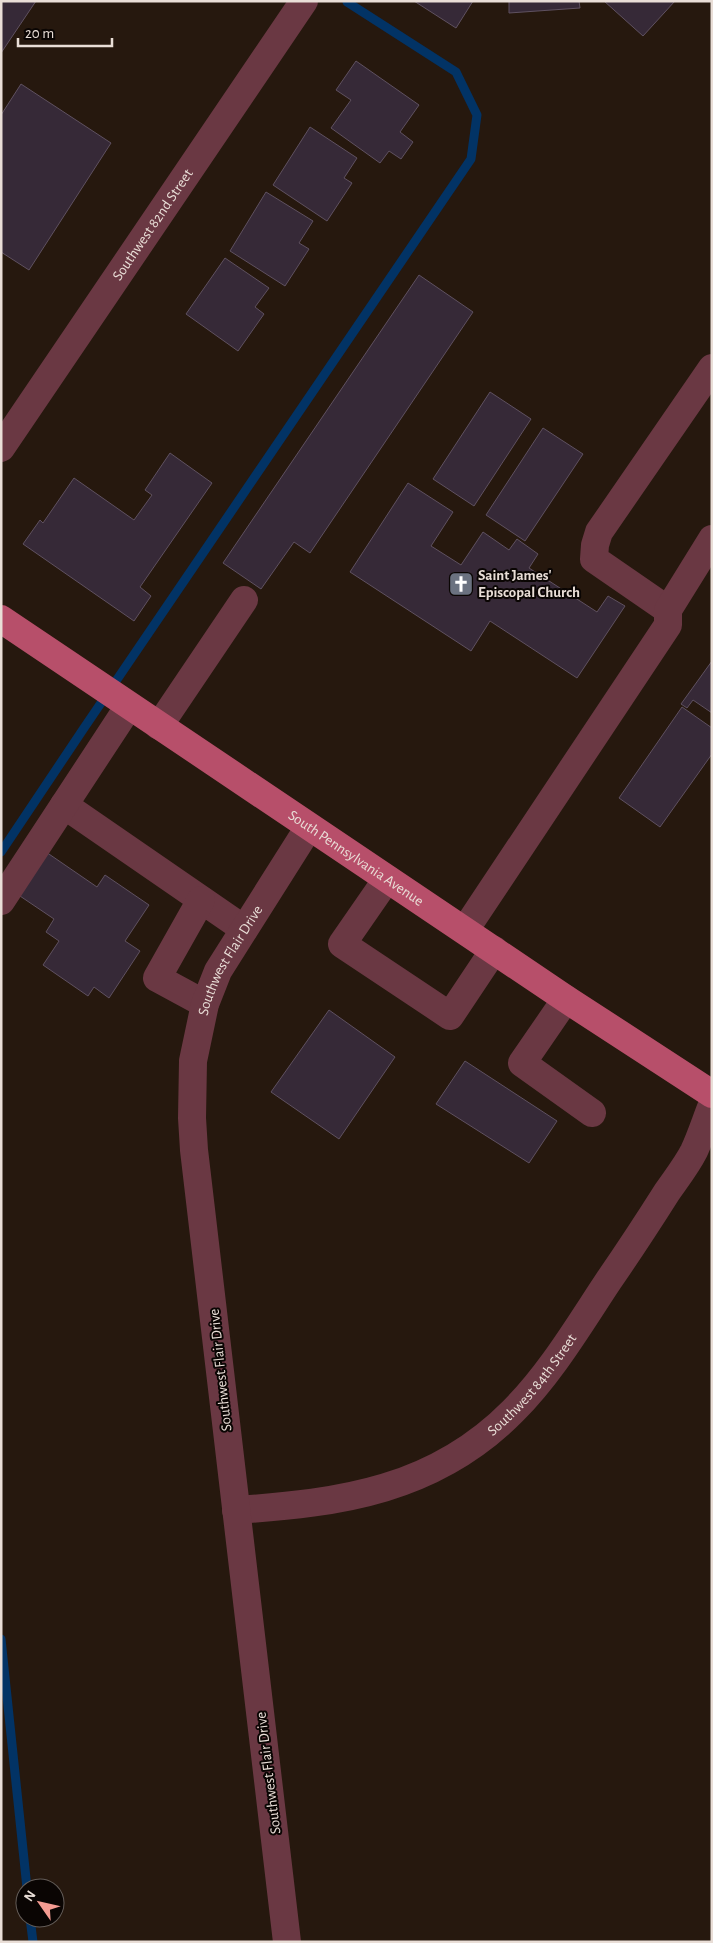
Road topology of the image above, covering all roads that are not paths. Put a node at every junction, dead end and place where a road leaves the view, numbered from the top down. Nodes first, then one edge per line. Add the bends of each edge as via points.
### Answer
1 (304, 1) edge
2 (712, 368) edge
3 (1, 448) edge
4 (712, 539) edge
5 (244, 600) dead end
6 (668, 610) junction
7 (1, 619) edge
8 (129, 706) junction
9 (159, 726) junction
10 (64, 805) junction
11 (310, 827) junction
12 (387, 879) junction
13 (201, 900) junction
14 (1, 901) edge
15 (244, 928) junction
16 (465, 930) junction
17 (494, 950) junction
18 (566, 999) junction
19 (205, 1004) junction
20 (712, 1094) edge
21 (712, 1105) edge
22 (592, 1113) dead end
23 (236, 1510) junction
24 (287, 1942) edge

1 - 3 street, Southwest 82nd Street
2 - 6 street via 599,532 594,545 594,559
4 - 6 street
5 - 9 street
6 - 16 street via 668,625
7 - 8 main road, South Pennsylvania Avenue
8 - 9 main road, South Pennsylvania Avenue
8 - 10 street
9 - 11 main road, South Pennsylvania Avenue
10 - 13 street
10 - 14 street
11 - 12 main road, South Pennsylvania Avenue
11 - 15 street, Southwest Flair Drive
12 - 16 main road, South Pennsylvania Avenue
12 - 17 street via 342,944 450,1016
13 - 15 street
13 - 19 street via 157,978
15 - 19 street, Southwest Flair Drive via 218,970
16 - 17 main road, South Pennsylvania Avenue
17 - 18 main road, South Pennsylvania Avenue
18 - 20 main road, South Pennsylvania Avenue
18 - 22 street via 522,1063
19 - 23 street, Southwest Flair Drive via 193,1061 192,1118
21 - 23 street, Southwest 84th Street via 694,1152 574,1333 514,1411 487,1435 440,1465 379,1490 346,1498
23 - 24 street, Southwest Flair Drive

